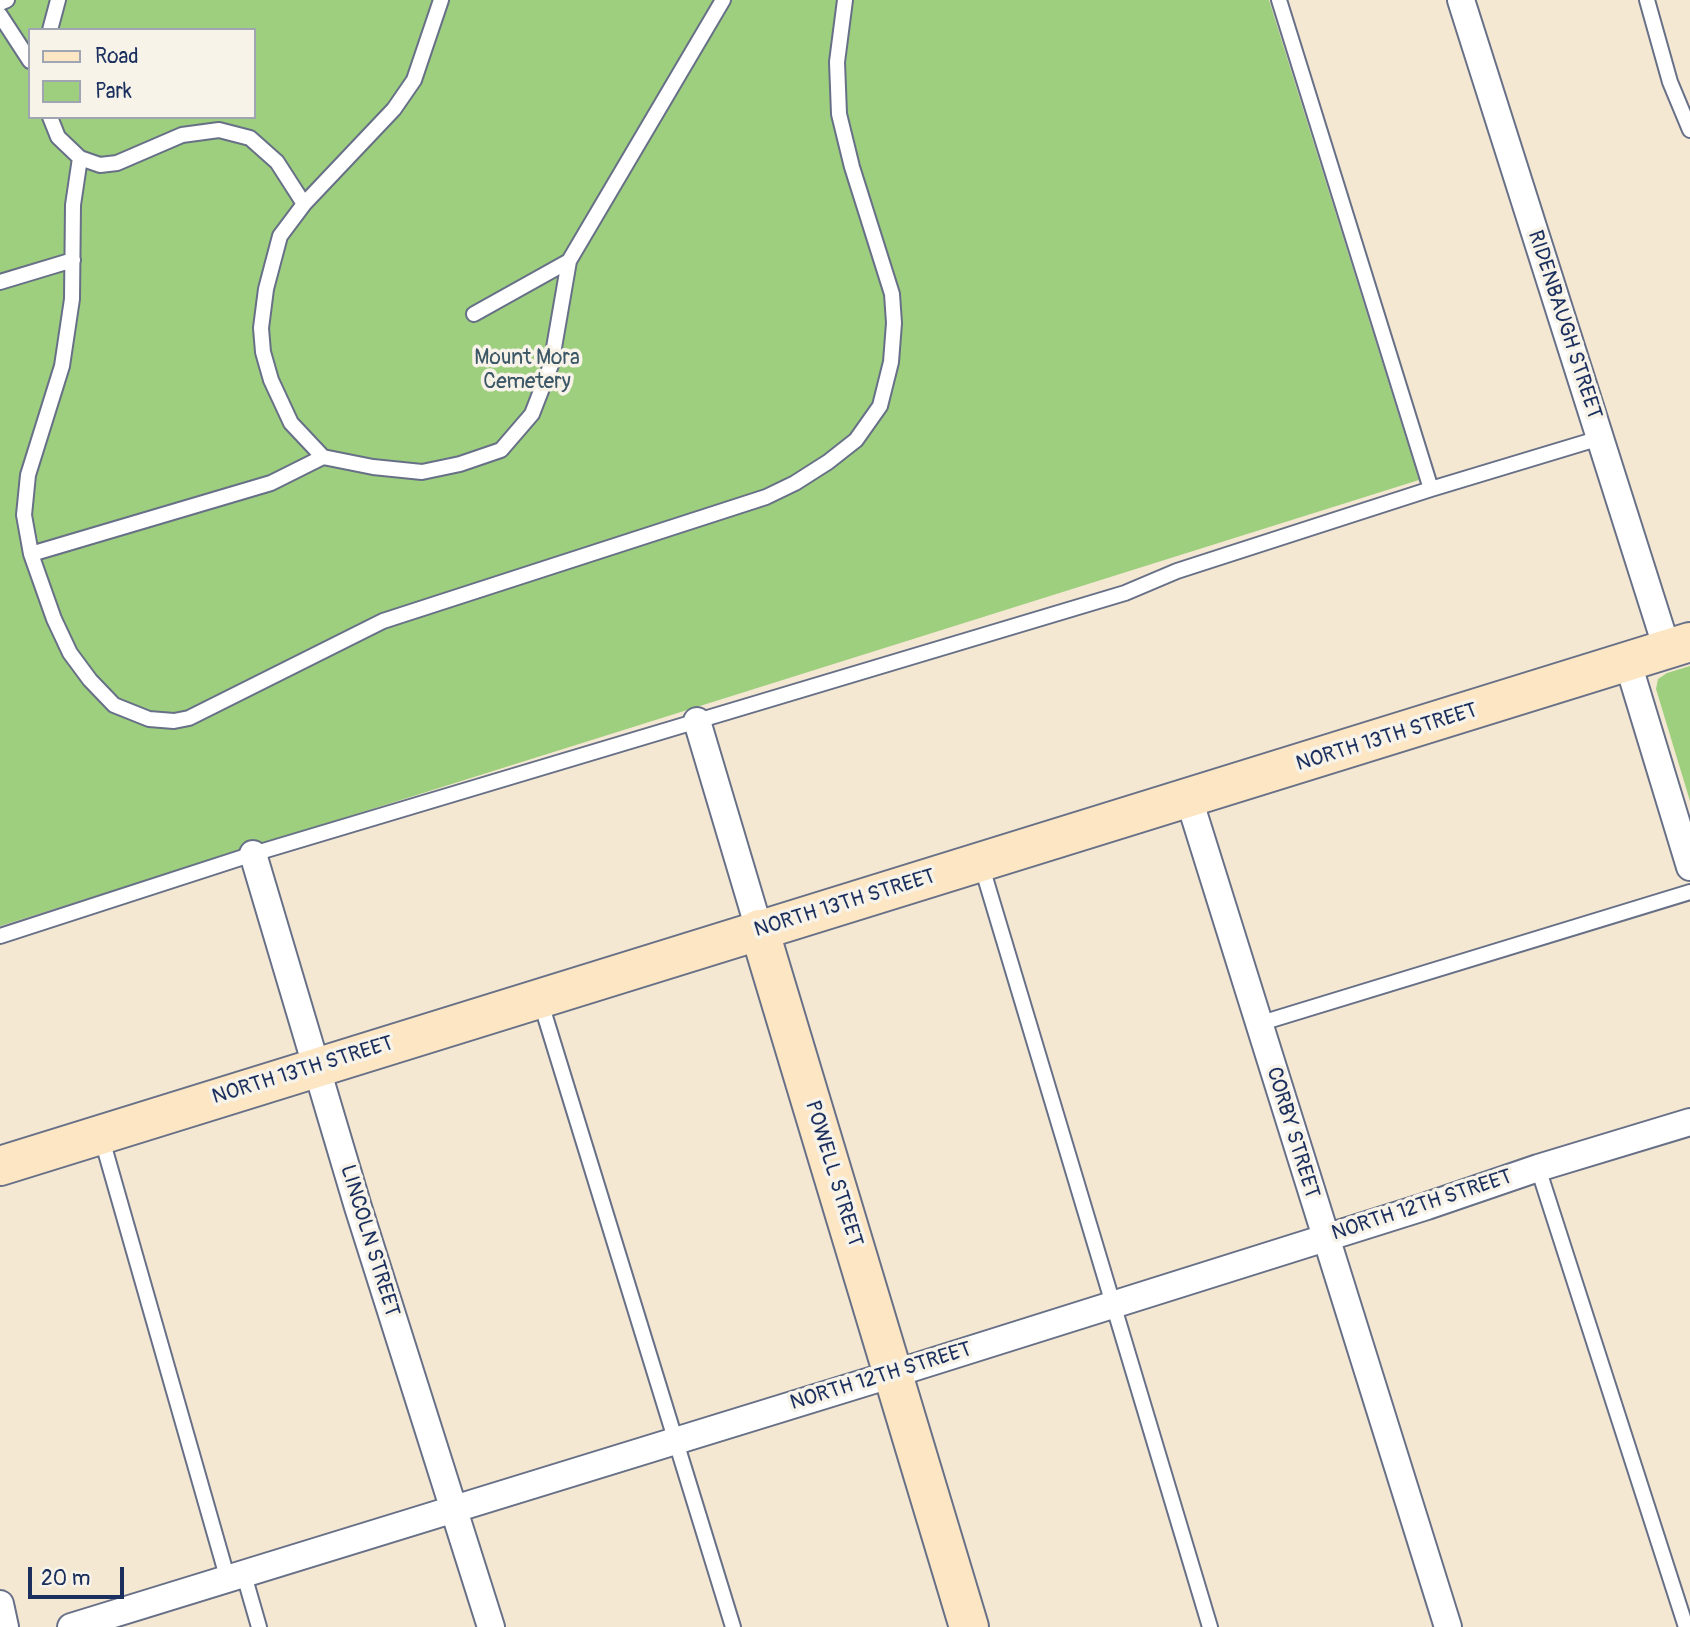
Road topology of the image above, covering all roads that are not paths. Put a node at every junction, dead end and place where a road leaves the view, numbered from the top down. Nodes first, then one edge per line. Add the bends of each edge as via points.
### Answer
1 (7, 0) edge
2 (58, 0) edge
3 (441, 0) edge
4 (723, 0) edge
5 (845, 0) edge
6 (1279, 0) edge
7 (1461, 0) edge
8 (1647, 0) edge
9 (0, 3) edge
10 (0, 15) edge
11 (51, 28) edge
12 (28, 58) edge
13 (51, 119) edge
14 (1690, 130) edge
15 (80, 158) junction
16 (304, 204) junction
17 (73, 260) junction
18 (569, 261) junction
19 (0, 282) edge
20 (474, 314) dead end
21 (1600, 438) junction
22 (323, 457) junction
23 (1431, 489) junction
24 (31, 554) junction
25 (1679, 646) edge
26 (1628, 663) junction
27 (697, 721) junction
28 (1189, 799) junction
29 (253, 854) junction
30 (981, 863) junction
31 (1690, 867) edge
32 (1690, 892) edge
33 (759, 929) junction
34 (0, 936) edge
35 (540, 998) junction
36 (1258, 1024) junction
37 (316, 1067) junction
38 (1690, 1122) edge
39 (101, 1135) junction
40 (0, 1166) edge
41 (1538, 1168) junction
42 (1325, 1237) junction
43 (1113, 1304) junction
44 (892, 1374) junction
45 (676, 1441) junction
46 (454, 1510) junction
47 (236, 1578) junction
48 (0, 1604) edge
49 (5, 1627) edge
50 (71, 1627) edge
51 (258, 1627) edge
52 (491, 1627) edge
53 (733, 1627) edge
54 (969, 1627) edge
55 (1210, 1627) edge
56 (1448, 1627) edge
57 (1686, 1627) edge

1 - 9 lane
2 - 11 lane
3 - 16 lane via 414,80 394,109
4 - 18 lane
5 - 24 lane via 837,62 839,114 892,294 894,323 891,362 880,406 856,440 828,462 766,496 383,621 189,718 174,721 149,719 114,705 90,680 65,642
6 - 23 lane
7 - 21 street, RIDENBAUGH STREET
8 - 14 lane via 1670,82
10 - 12 lane
13 - 15 lane via 58,137
15 - 16 lane via 117,163 182,135 219,130 250,138 277,162
15 - 17 lane
16 - 22 lane via 280,236 261,328 271,380 291,423
17 - 19 lane
17 - 24 lane via 62,366 28,475 24,515
18 - 20 lane
18 - 22 lane via 551,365 532,414 501,450 422,472
21 - 23 lane
21 - 25 street, RIDENBAUGH STREET
22 - 24 lane via 271,483
23 - 27 lane via 1177,570 1125,593
25 - 26 street, NORTH 13TH STREET
26 - 28 street, NORTH 13TH STREET
26 - 31 street
27 - 29 lane
27 - 33 street, POWELL STREET
28 - 30 street, NORTH 13TH STREET
28 - 36 street, CORBY STREET
29 - 34 lane
29 - 37 street, LINCOLN STREET
30 - 33 street, NORTH 13TH STREET
30 - 43 lane
32 - 36 lane
33 - 35 street, NORTH 13TH STREET
33 - 44 street, POWELL STREET
35 - 37 street, NORTH 13TH STREET
35 - 45 lane
36 - 42 street, CORBY STREET
37 - 39 street, NORTH 13TH STREET
37 - 46 street, LINCOLN STREET
38 - 41 street, NORTH 12TH STREET
39 - 40 street, NORTH 13TH STREET
39 - 47 lane
41 - 42 street, NORTH 12TH STREET
41 - 57 lane
42 - 43 street, NORTH 12TH STREET
42 - 56 street, CORBY STREET
43 - 44 street, NORTH 12TH STREET
43 - 55 lane
44 - 45 street, NORTH 12TH STREET
44 - 54 street, POWELL STREET
45 - 46 street, NORTH 12TH STREET
45 - 53 lane
46 - 47 street, NORTH 12TH STREET
46 - 52 street, LINCOLN STREET
47 - 50 street, NORTH 12TH STREET
47 - 51 lane
48 - 49 street

